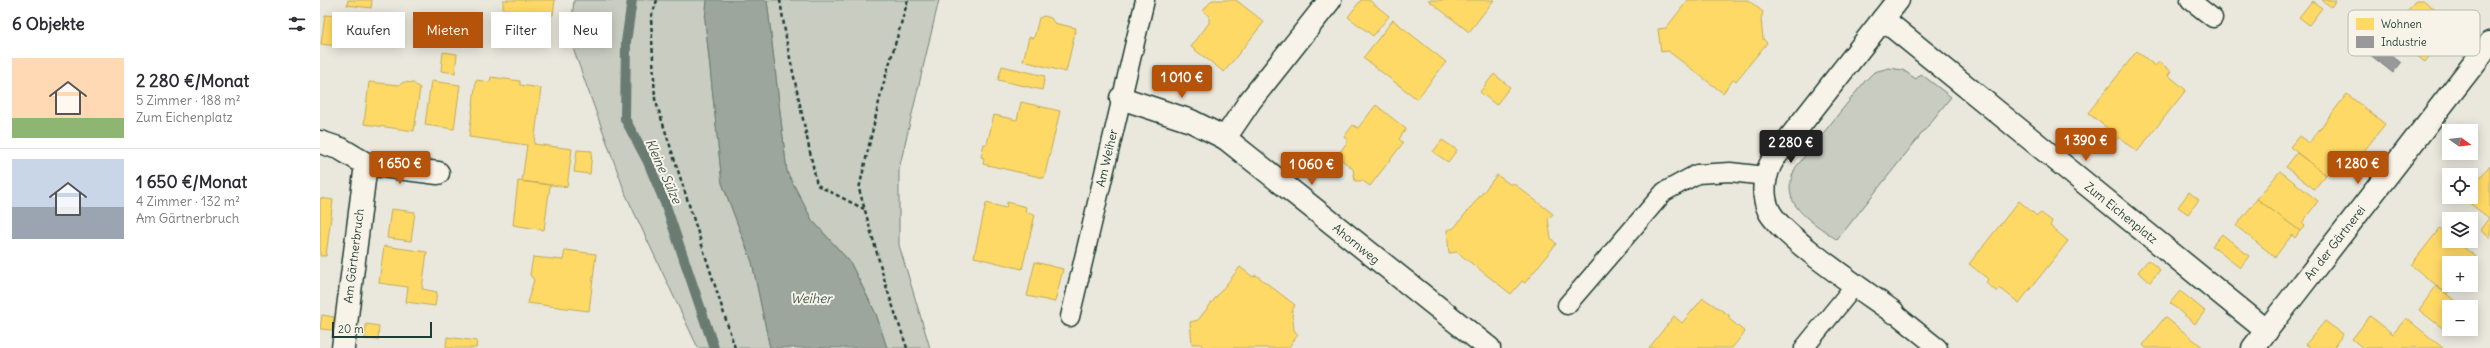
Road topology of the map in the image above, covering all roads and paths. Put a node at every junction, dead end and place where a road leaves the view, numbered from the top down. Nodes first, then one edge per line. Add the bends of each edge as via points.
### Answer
1 (656, 0) edge
2 (780, 0) edge
3 (908, 0) edge
4 (1146, 0) edge
5 (1330, 0) edge
6 (1898, 0) edge
7 (2190, 0) edge
8 (2213, 18) dead end
9 (1883, 19) junction
10 (2490, 43) edge
11 (2480, 56) edge
12 (2480, 56) edge
13 (1121, 98) junction
14 (1225, 138) junction
15 (320, 142) edge
16 (366, 164) junction
17 (438, 173) dead end
18 (1766, 176) junction
19 (865, 209) junction
20 (1856, 284) junction
21 (1567, 305) dead end
22 (1893, 312) joint
23 (1070, 317) dead end
24 (2266, 331) junction
25 (343, 348) edge
26 (735, 348) edge
27 (907, 348) edge
28 (1489, 348) edge
29 (1804, 348) edge
30 (1938, 348) edge
31 (2253, 348) edge

1 - 26 path via 651,18 655,99
2 - 19 path via 817,185
3 - 19 path via 882,89 859,189
4 - 13 lane, Am Weiher
5 - 14 street via 1250,101
6 - 9 street
7 - 8 lane
9 - 18 street via 1779,151
9 - 24 street, Zum Eichenplatz
10 - 11 street, An der Gärtnerei
12 - 24 street, An der Gärtnerei
13 - 14 street, Ahornweg via 1191,121
13 - 23 lane, Am Weiher
14 - 28 street, Ahornweg
15 - 16 street via 341,149
16 - 17 street
16 - 25 street, Am Gärtnerbruch
18 - 20 street via 1766,202 1778,222 1793,237
18 - 21 lane via 1730,172 1697,174 1664,192
19 - 27 path via 887,289
20 - 22 street
20 - 29 lane
22 - 30 lane
24 - 31 street, An der Gärtnerei

